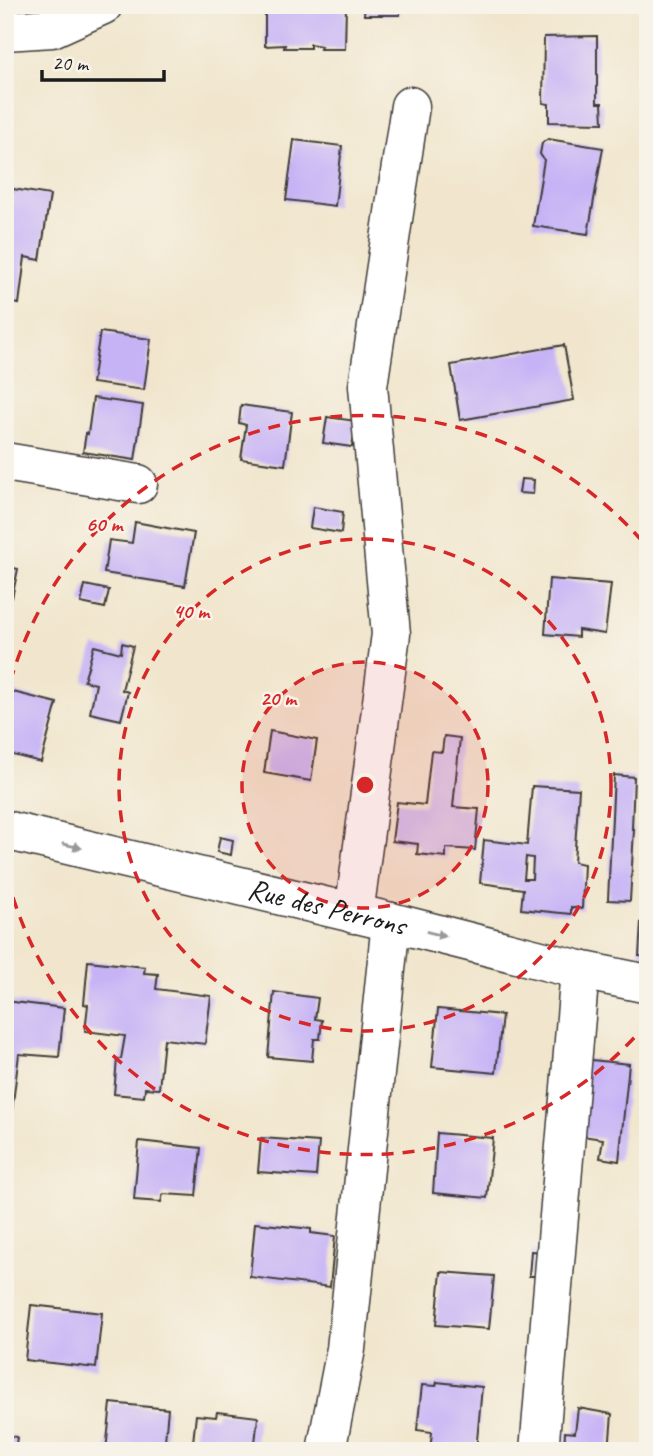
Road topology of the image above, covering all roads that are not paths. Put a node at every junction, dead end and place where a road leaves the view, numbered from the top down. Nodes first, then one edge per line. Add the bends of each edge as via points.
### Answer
1 (103, 5) edge
2 (5, 30) edge
3 (410, 106) dead end
4 (5, 462) edge
5 (138, 484) dead end
6 (5, 830) edge
7 (373, 918) junction
8 (580, 970) junction
9 (648, 984) edge
10 (326, 1451) edge
11 (539, 1451) edge

1 - 2 street via 52,28
3 - 7 street via 368,386 391,635
4 - 5 street
6 -> 7 street, Rue des Perrons
7 -> 8 street, Rue des Perrons
7 - 10 street via 346,1349
8 - 9 street, Rue des Perrons
8 - 11 street

